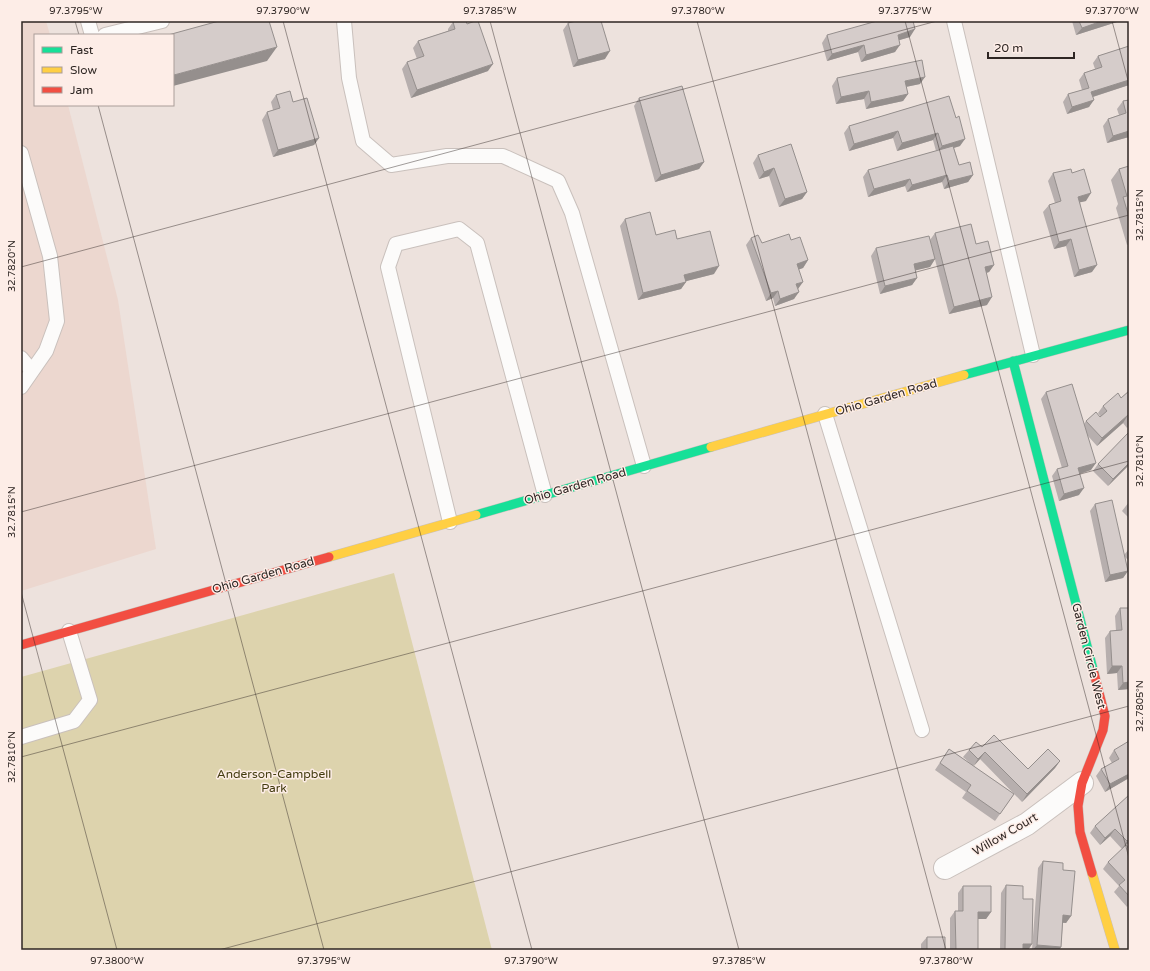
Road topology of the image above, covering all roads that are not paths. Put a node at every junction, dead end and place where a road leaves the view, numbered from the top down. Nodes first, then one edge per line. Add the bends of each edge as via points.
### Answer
1 (88, 21) edge
2 (162, 21) edge
3 (344, 21) edge
4 (954, 21) edge
5 (92, 34) edge
6 (109, 34) edge
7 (21, 154) edge
8 (1129, 330) edge
9 (1033, 355) junction
10 (21, 358) edge
11 (1013, 360) junction
12 (32, 371) junction
13 (21, 387) edge
14 (825, 414) junction
15 (644, 466) junction
16 (545, 495) junction
17 (450, 522) junction
18 (69, 631) junction
19 (21, 645) edge
20 (922, 730) dead end
21 (21, 737) edge
22 (1082, 783) junction
23 (945, 868) dead end
24 (1115, 950) edge

1 - 5 lane
2 - 6 lane
3 - 15 lane via 349,78 363,142 390,165 447,156 503,156 558,181 572,213
4 - 9 lane
7 - 12 lane via 50,256 57,321 46,351
8 - 9 street, Ohio Garden Road
9 - 11 street, Ohio Garden Road
10 - 12 lane
11 - 14 street, Ohio Garden Road
11 - 22 street, Garden Circle West via 1105,716 1103,730
12 - 13 lane
14 - 15 street, Ohio Garden Road
14 - 20 lane
15 - 16 street, Ohio Garden Road
16 - 17 street, Ohio Garden Road
16 - 17 lane via 476,243 459,229 396,244 388,267
17 - 18 street, Ohio Garden Road
18 - 19 street, Ohio Garden Road
18 - 21 lane via 90,700 74,721
22 - 23 street, Willow Court via 1027,824
22 - 24 street, Garden Circle West via 1078,806 1080,832

